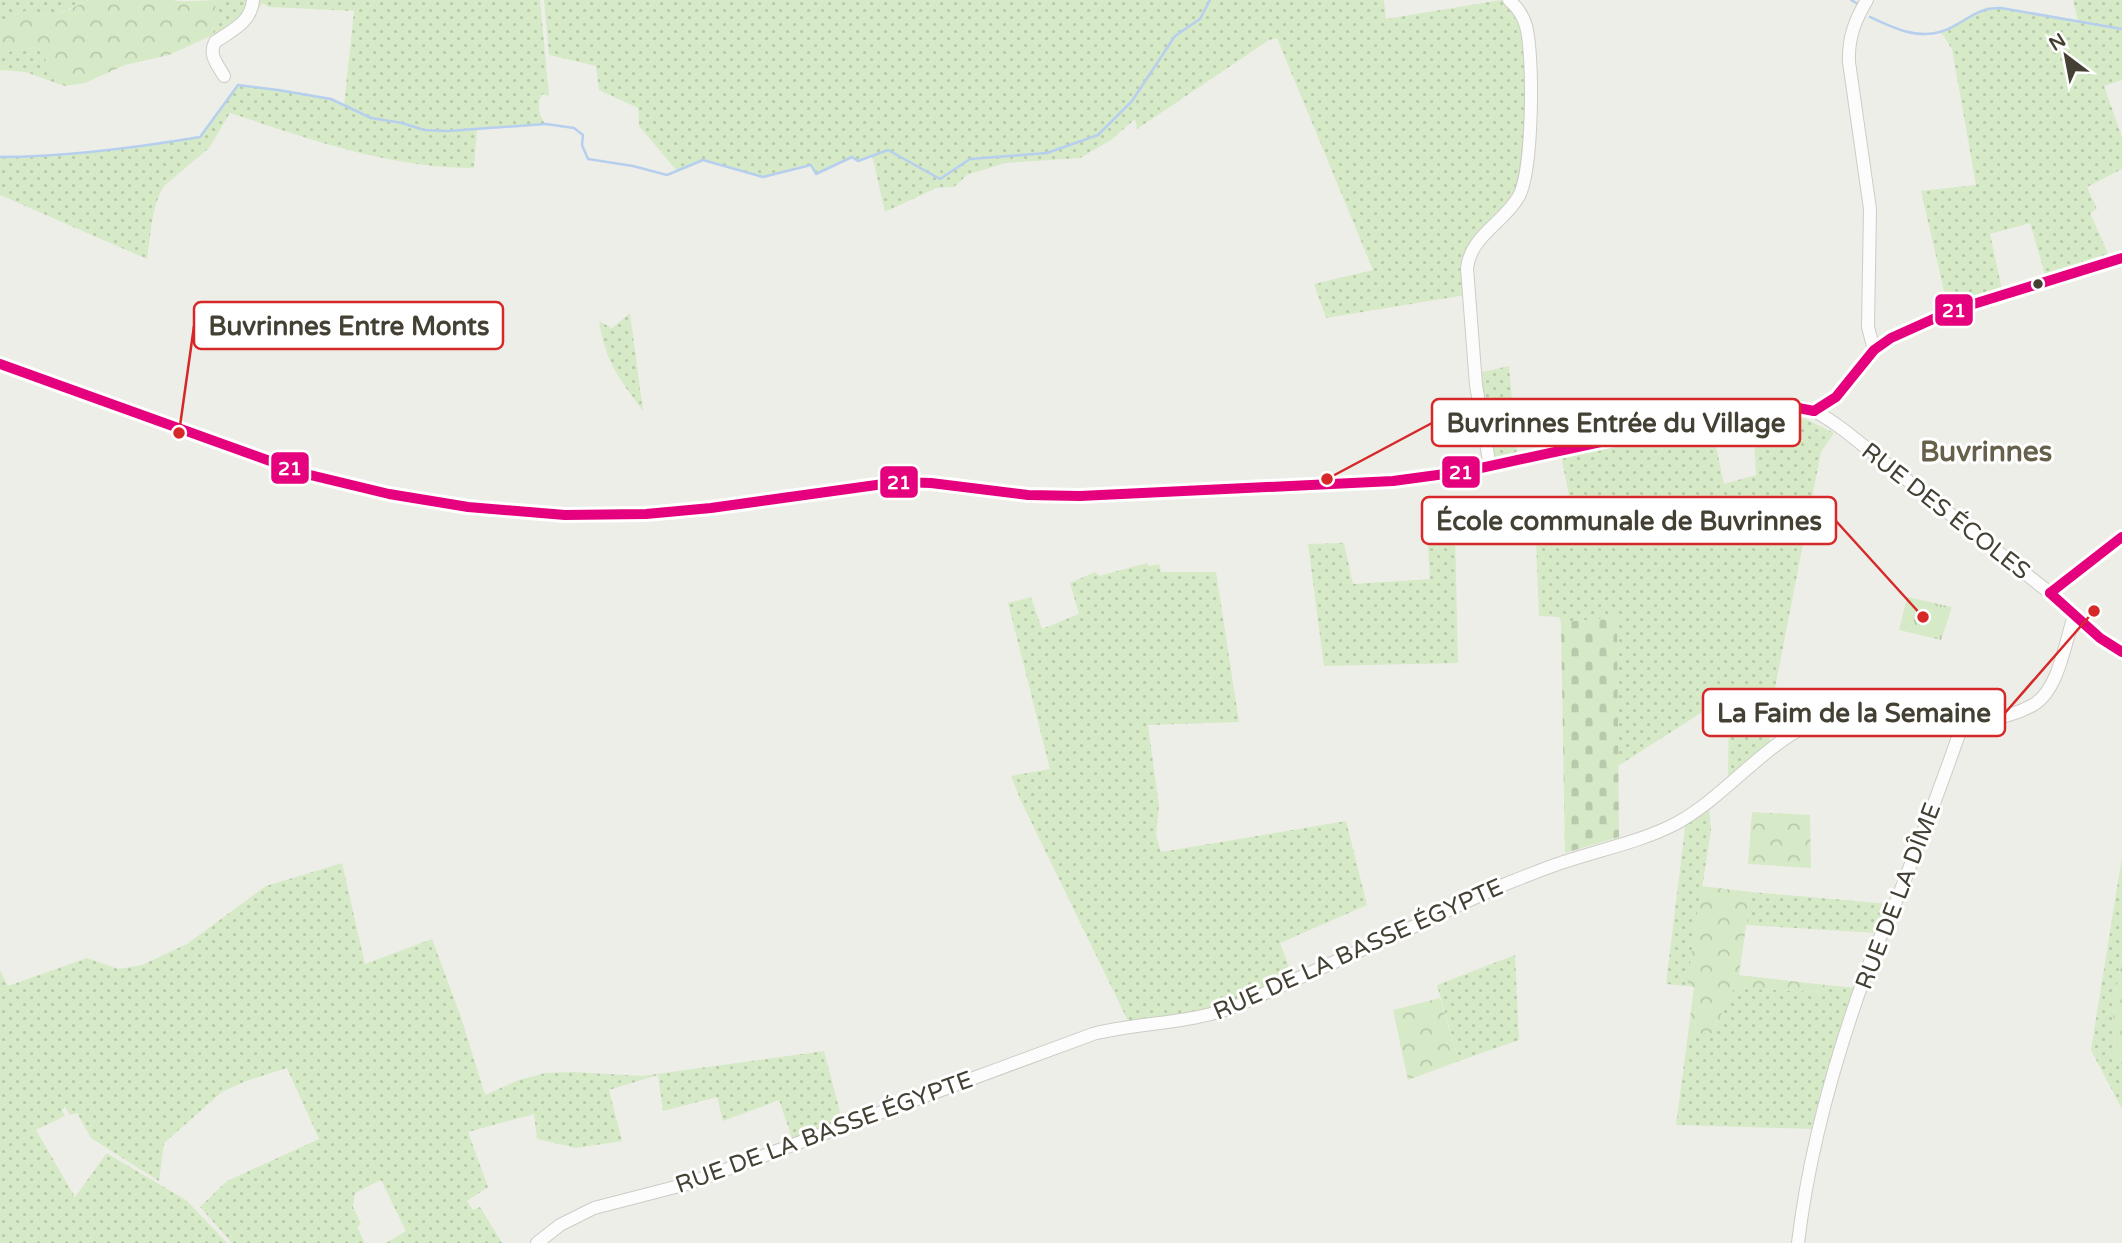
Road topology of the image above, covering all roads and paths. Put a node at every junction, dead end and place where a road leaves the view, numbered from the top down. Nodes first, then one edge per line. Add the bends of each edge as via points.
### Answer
1 (253, 0) edge
2 (1508, 0) edge
3 (1867, 0) edge
4 (224, 76) dead end
5 (2122, 258) edge
6 (1874, 350) junction
7 (0, 364) edge
8 (1814, 411) junction
9 (1490, 467) junction
10 (2122, 537) edge
11 (2050, 593) junction
12 (2074, 616) junction
13 (2122, 652) edge
14 (1965, 718) junction
15 (537, 1243) edge
16 (1798, 1243) edge

1 - 4 street via 248,18 212,48
2 - 9 street via 1522,15 1528,35 1527,166 1518,196 1478,241 1467,268 1475,376
3 - 6 street via 1852,32 1849,62 1870,209 1868,327
5 - 6 street via 1951,311
6 - 8 street via 1836,397
7 - 9 street via 306,474 399,496 512,511 646,514 898,482 1080,496 1392,481
8 - 9 street via 1788,406 1749,410
8 - 11 street, RUE DES ÉCOLES
10 - 11 street
11 - 12 street, RUE DES ÉCOLES
12 - 13 street, RUE DES ÉCOLES
12 - 14 street via 2055,679 2042,698 1997,718
14 - 15 street, RUE DE LA BASSE ÉGYPTE via 1899,705 1853,710 1819,720 1783,740 1677,822 1504,885 1239,1005 1204,1017 1093,1034 687,1184 594,1208 559,1225
14 - 16 street, RUE DE LA DÎME via 1846,1032 1808,1175

